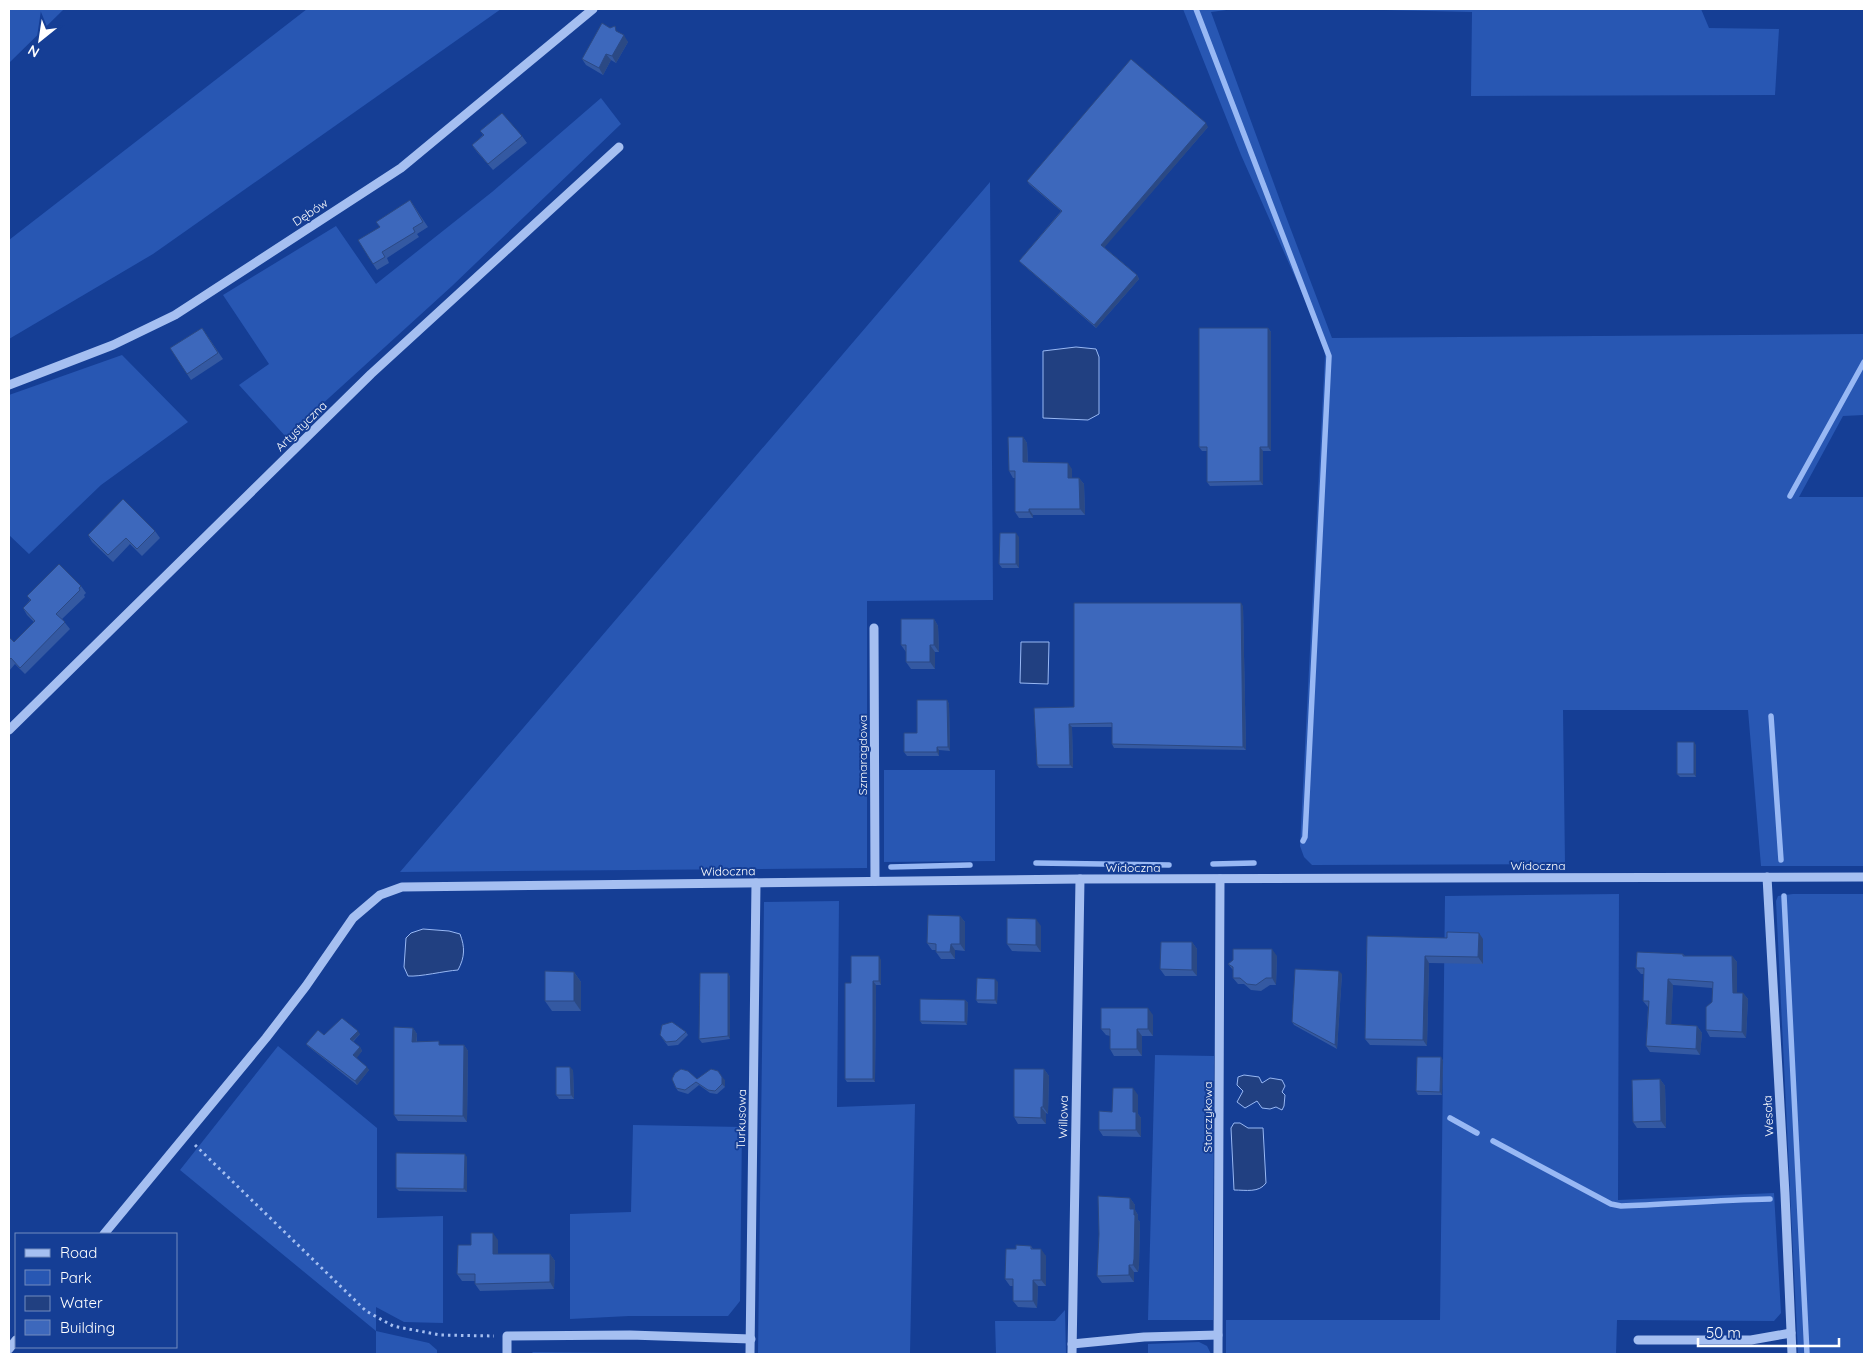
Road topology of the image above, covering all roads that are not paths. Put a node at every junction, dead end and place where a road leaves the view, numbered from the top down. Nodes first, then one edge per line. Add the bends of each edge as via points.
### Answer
1 (593, 9) edge
2 (619, 147) dead end
3 (9, 385) edge
4 (874, 628) dead end
5 (9, 730) edge
6 (1767, 877) junction
7 (1864, 877) edge
8 (1080, 879) junction
9 (1220, 879) junction
10 (874, 882) junction
11 (756, 883) junction
12 (105, 1233) edge
13 (1791, 1333) junction
14 (1218, 1334) junction
15 (750, 1339) junction
16 (1638, 1340) dead end
17 (1072, 1344) junction
18 (507, 1354) edge
19 (750, 1354) edge
20 (1072, 1354) edge
21 (1218, 1354) edge
22 (1792, 1354) edge

1 - 3 street, Dębów via 402,168 175,315 112,345
2 - 5 street, Artystyczna via 371,374
4 - 10 street, Szmaragdowa
6 - 7 street, Widoczna
6 - 9 street, Widoczna
6 - 13 street, Wesoła
8 - 9 street, Widoczna
8 - 10 street, Widoczna
8 - 17 street, Willowa
9 - 14 street, Storczykowa
10 - 11 street, Widoczna
11 - 12 street, Widoczna via 402,887 380,895 353,918 266,1038
11 - 15 street, Turkusowa
13 - 16 street via 1751,1340
13 - 22 street, Wesoła
14 - 17 street
14 - 21 street, Storczykowa
15 - 18 street via 630,1334 507,1336
15 - 19 street, Turkusowa
17 - 20 street, Willowa

